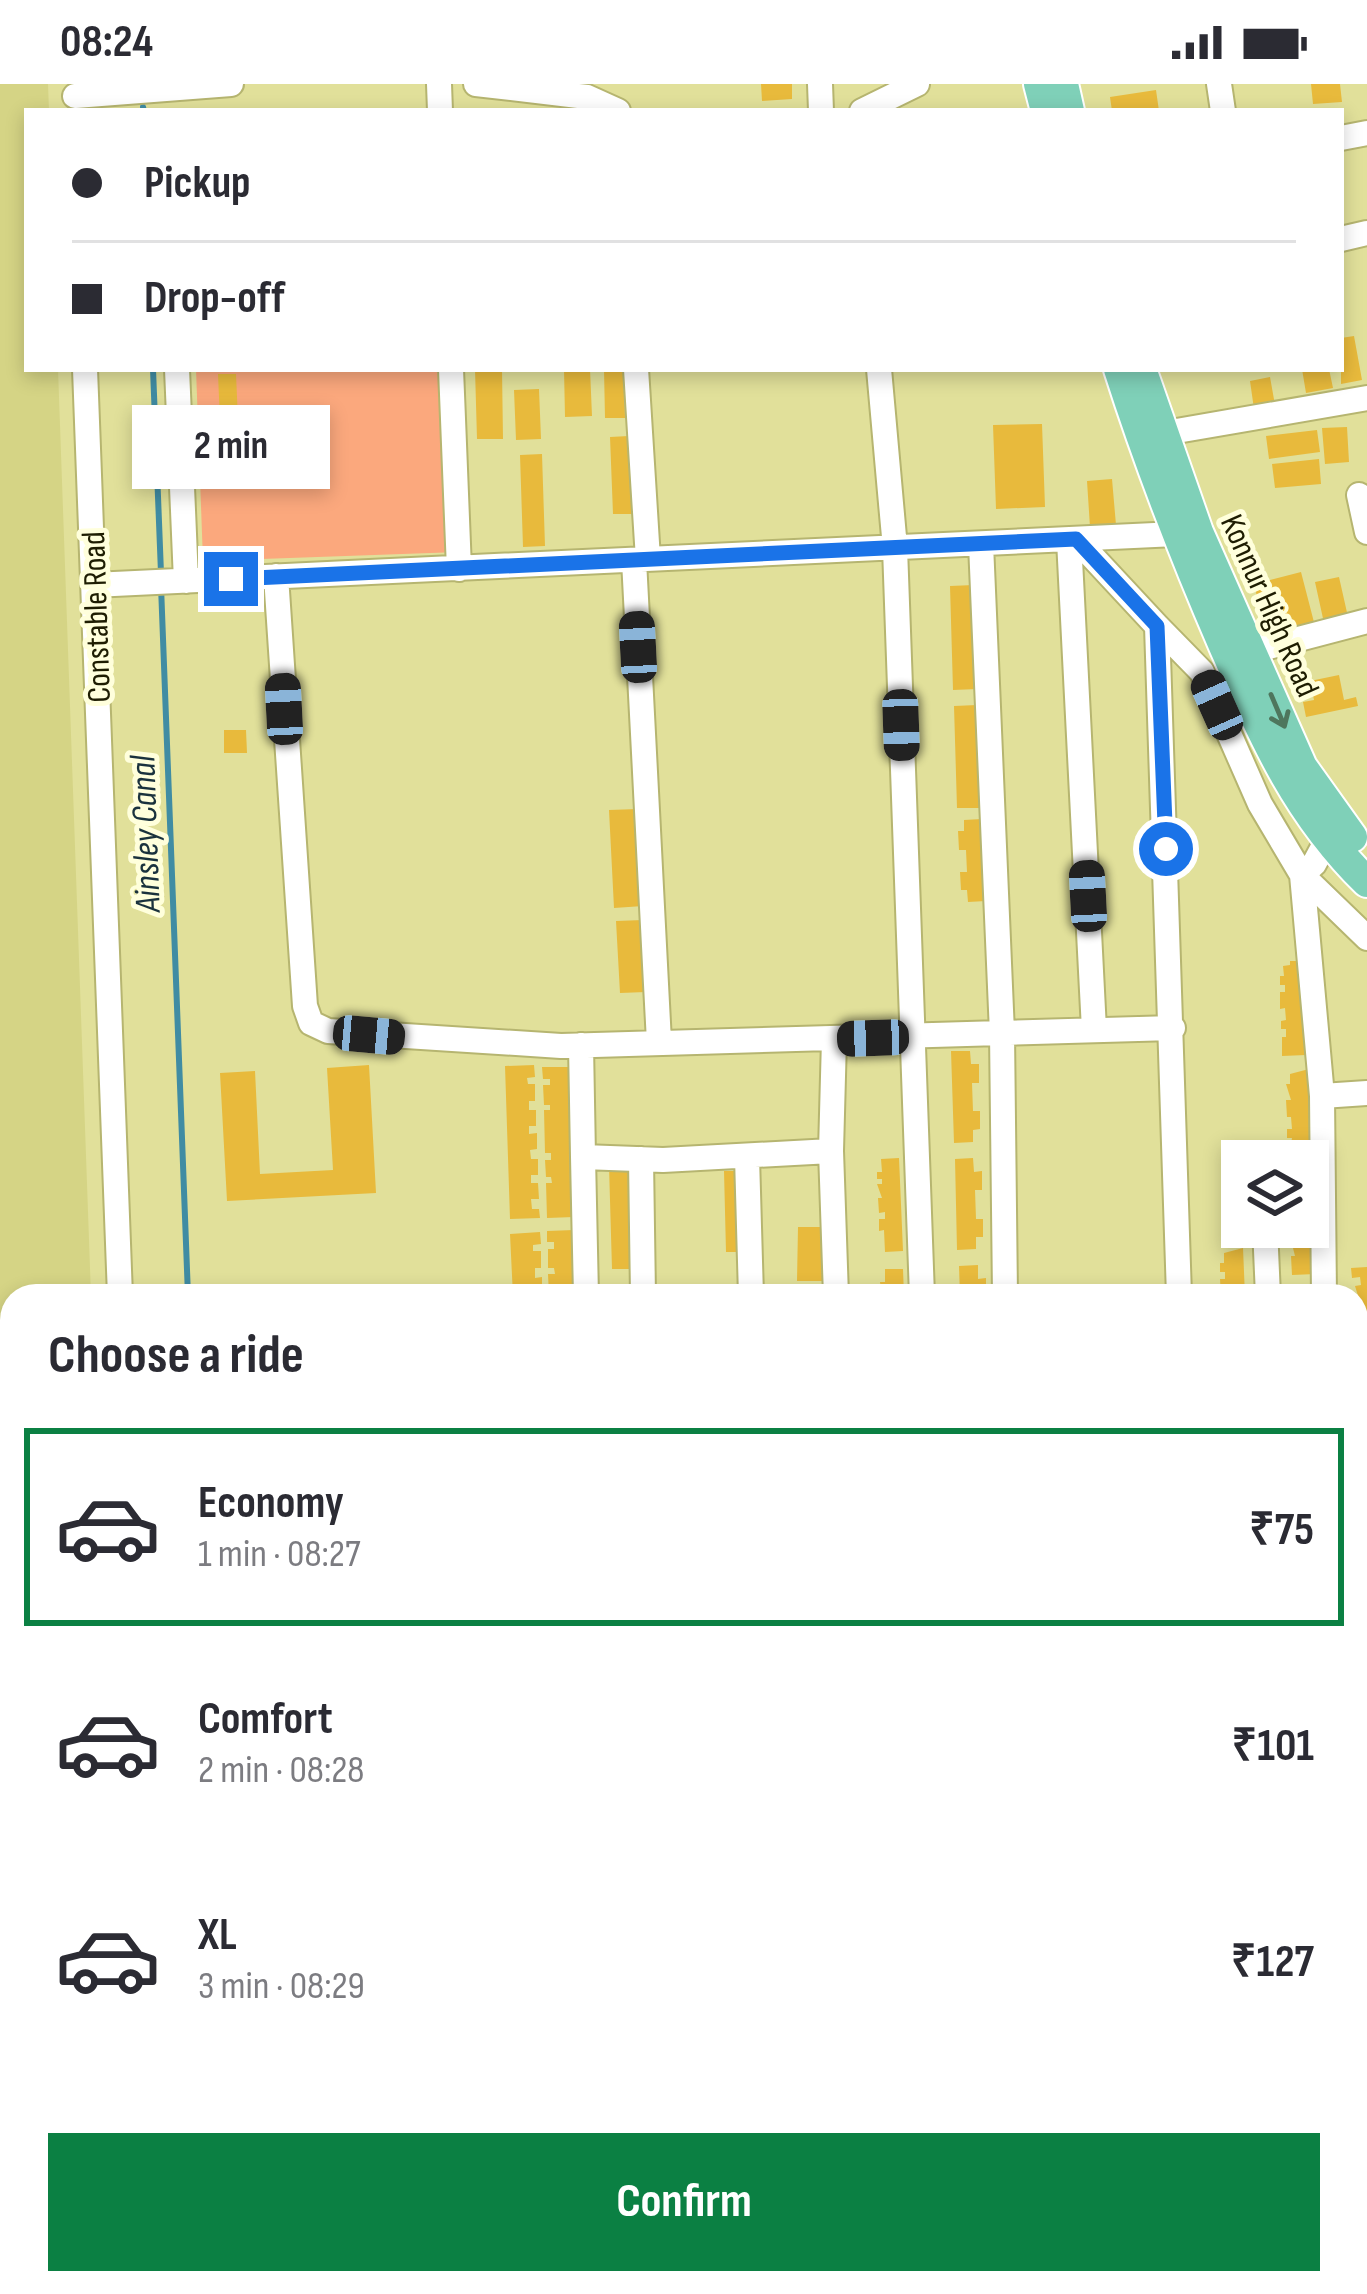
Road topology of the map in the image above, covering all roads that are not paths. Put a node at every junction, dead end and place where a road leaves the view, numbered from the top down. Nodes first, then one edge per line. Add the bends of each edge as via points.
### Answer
1 (231, 84) edge
2 (476, 84) edge
3 (917, 84) edge
4 (587, 90) edge
5 (166, 95) edge
6 (75, 97) edge
7 (614, 108) edge
8 (868, 108) edge
9 (85, 372) edge
10 (177, 372) edge
11 (451, 372) edge
12 (637, 372) edge
13 (879, 372) edge
14 (1120, 372) edge
15 (1142, 372) edge
16 (1367, 398) edge
17 (1165, 433) junction
18 (1359, 495) dead end
19 (1367, 532) edge
20 (1176, 534) junction
21 (1073, 540) junction
22 (981, 544) junction
23 (895, 548) junction
24 (641, 560) junction
25 (459, 569) junction
26 (276, 576) junction
27 (169, 581) junction
28 (93, 585) junction
29 (1367, 621) edge
30 (1157, 626) junction
31 (1253, 651) junction
32 (1328, 838) junction
33 (1367, 854) edge
34 (1302, 875) junction
35 (1367, 882) edge
36 (1367, 938) edge
37 (1173, 1028) junction
38 (1094, 1030) junction
39 (1002, 1034) junction
40 (912, 1036) junction
41 (834, 1039) junction
42 (659, 1042) junction
43 (581, 1045) junction
44 (1367, 1093) edge
45 (1322, 1096) junction
46 (831, 1151) junction
47 (583, 1157) junction
48 (746, 1157) junction
49 (641, 1159) junction
50 (1266, 1248) edge
51 (120, 1284) edge
52 (586, 1284) edge
53 (643, 1284) edge
54 (751, 1284) edge
55 (836, 1284) edge
56 (922, 1284) edge
57 (1005, 1284) edge
58 (1179, 1284) edge
59 (1267, 1284) edge
60 (1324, 1284) edge

1 - 5 street
2 - 4 street
3 - 8 street
4 - 7 street
5 - 6 street
9 - 28 street, Constable Road
10 - 27 street
11 - 25 street
12 - 24 street
13 - 23 street
14 - 20 main road
15 - 17 main road, Konnur High Road
16 - 17 street
17 - 31 main road, Konnur High Road via 1198,532
18 - 19 street
20 - 21 street
20 - 32 main road via 1264,741
21 - 22 street
21 - 30 street
21 - 38 street
22 - 23 street
22 - 39 street
23 - 24 street
23 - 40 street
24 - 25 street
24 - 42 street
25 - 26 street
26 - 27 street
26 - 43 street via 311,1023 411,1039
27 - 28 street
28 - 51 street, Constable Road
29 - 31 street
30 - 34 street via 1202,672 1260,804
30 - 37 street
31 -> 33 main road, Konnur High Road via 1302,767
32 - 34 street
32 - 35 main road
34 - 36 street
34 - 45 street
37 - 38 street
37 - 58 street
38 - 39 street
39 - 40 street
39 - 57 street
40 - 41 street
40 - 56 street
41 - 42 street
41 - 46 street
42 - 43 street
43 - 47 street
44 - 45 street
45 - 60 street
46 - 48 street
46 - 55 street
47 - 49 street
47 - 52 street
48 - 49 street
48 - 54 street
49 - 53 street
50 - 59 street

